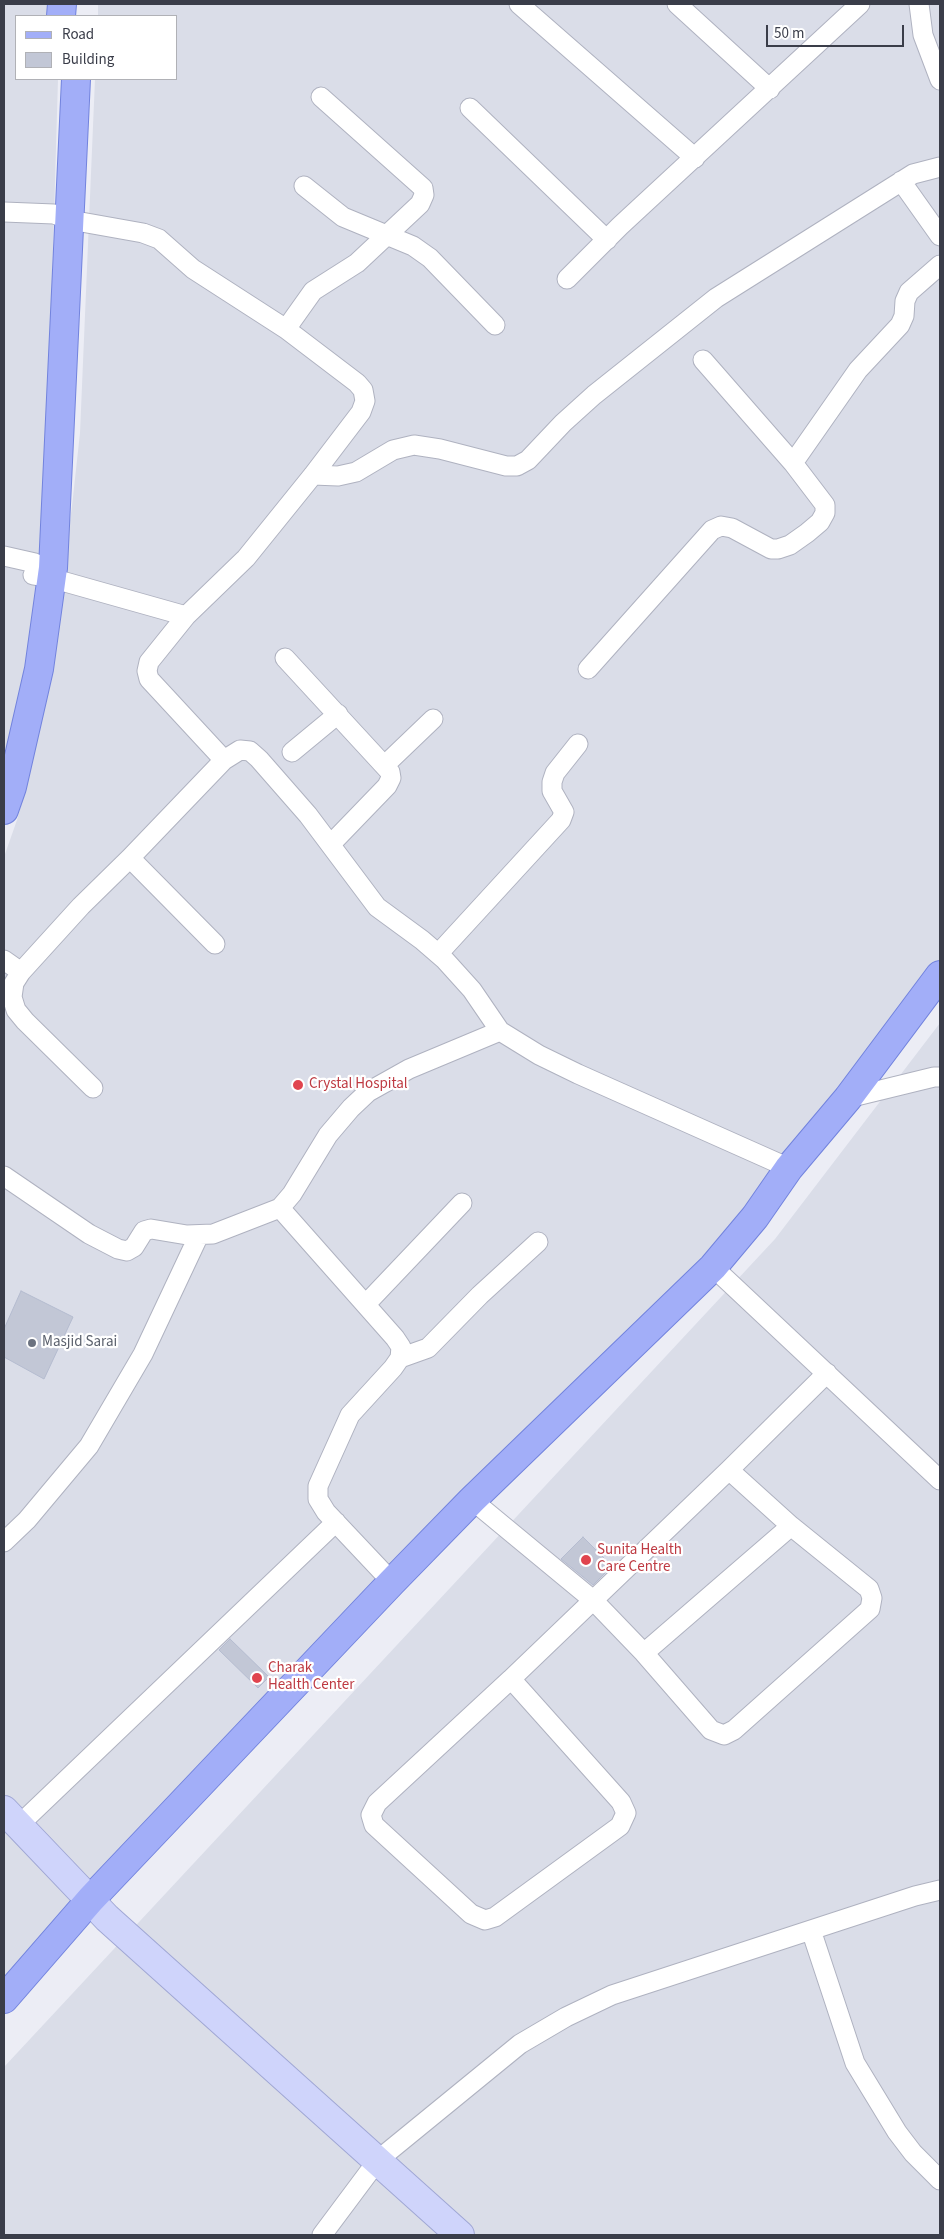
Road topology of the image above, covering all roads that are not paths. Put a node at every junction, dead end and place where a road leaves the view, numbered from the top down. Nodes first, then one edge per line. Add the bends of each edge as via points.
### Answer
1 (519, 4) edge
2 (677, 4) edge
3 (860, 4) edge
4 (920, 4) edge
5 (939, 70) edge
6 (59, 80) edge
7 (76, 80) edge
8 (770, 89) junction
9 (321, 96) dead end
10 (470, 108) dead end
11 (695, 158) junction
12 (940, 167) edge
13 (901, 181) junction
14 (304, 186) dead end
15 (4, 212) edge
16 (62, 216) junction
17 (386, 235) junction
18 (940, 236) edge
19 (607, 240) junction
20 (940, 265) edge
21 (567, 279) dead end
22 (495, 325) dead end
23 (286, 329) junction
24 (703, 360) dead end
25 (793, 464) junction
26 (313, 476) junction
27 (4, 556) edge
28 (40, 572) junction
29 (186, 616) junction
30 (285, 658) dead end
31 (588, 669) dead end
32 (338, 714) junction
33 (433, 719) dead end
34 (4, 743) edge
35 (578, 744) dead end
36 (292, 752) dead end
37 (224, 760) junction
38 (386, 764) junction
39 (4, 810) edge
40 (331, 844) junction
41 (130, 858) junction
42 (215, 944) dead end
43 (438, 954) junction
44 (4, 960) edge
45 (21, 972) junction
46 (940, 975) edge
47 (500, 1031) junction
48 (940, 1077) edge
49 (93, 1088) dead end
50 (848, 1098) junction
51 (789, 1168) junction
52 (4, 1176) edge
53 (462, 1203) dead end
54 (280, 1208) junction
55 (199, 1235) junction
56 (538, 1242) dead end
57 (714, 1267) junction
58 (366, 1304) junction
59 (400, 1358) junction
60 (827, 1373) junction
61 (729, 1470) junction
62 (940, 1480) edge
63 (472, 1500) junction
64 (336, 1522) junction
65 (791, 1526) junction
66 (4, 1542) edge
67 (392, 1582) junction
68 (593, 1600) junction
69 (644, 1653) junction
70 (511, 1679) junction
71 (12, 1817) edge
72 (940, 1890) edge
73 (90, 1899) junction
74 (812, 1930) junction
75 (4, 1999) edge
76 (378, 2160) junction
77 (940, 2180) edge
78 (322, 2235) edge
79 (460, 2235) edge

1 - 11 street
2 - 8 street
3 - 8 street
4 - 5 street via 924,35
6 - 16 main road
7 - 16 main road
8 - 11 street
9 - 17 street via 423,188 420,204
10 - 19 street
11 - 19 street
12 - 13 street via 913,174
13 - 18 street
13 - 26 street via 716,298 594,395 523,463 506,466 440,449 414,446 393,450 356,472
14 - 17 street via 343,217
15 - 16 street
16 - 23 street via 160,239 193,269
16 - 28 main road
17 - 22 street via 413,246 430,258
17 - 23 street via 357,263 314,291
19 - 21 street
20 - 25 street via 909,292 900,326 858,370
23 - 26 street via 363,390 365,401 361,412
24 - 25 street
25 - 31 street via 825,505 820,522 790,545 778,549 771,549 732,528 721,526 712,530
26 - 29 street via 246,558
27 - 28 street
28 - 29 street
28 - 34 main road
28 - 39 main road via 39,669
29 - 37 street via 149,662 149,679
30 - 32 street
32 - 36 street
32 - 38 street
33 - 38 street
35 - 43 street via 552,782 552,791 564,812 561,820
37 - 40 street via 240,750 250,751
37 - 41 street
38 - 40 street via 392,778 387,786
40 - 43 street via 377,907
41 - 42 street
41 - 45 street
43 - 47 street via 472,990
44 - 45 street
45 - 49 street via 14,983 12,997 16,1010
46 - 50 main road
47 - 51 street via 578,1074
47 - 54 street via 409,1069 368,1092 328,1135
48 - 50 street
50 - 51 main road
51 - 57 main road
52 - 55 street via 89,1234 118,1249 127,1251 134,1247 144,1231 151,1229
53 - 58 street
54 - 55 street via 213,1234
54 - 58 street
55 - 66 street via 143,1354 89,1446
56 - 59 street via 428,1348
57 - 60 street
57 - 63 main road
58 - 59 street via 396,1338 401,1348
59 - 64 street via 350,1415 318,1486 318,1499
60 - 61 street
60 - 62 street
61 - 65 street
61 - 68 street
63 - 67 main road
63 - 68 street
64 - 67 street
64 - 71 street
65 - 69 street
65 - 69 street via 869,1588 872,1598 870,1609 734,1730 724,1735 711,1730
67 - 73 main road
68 - 69 street
68 - 70 street
70 - 70 street via 377,1803 370,1815 381,1832 471,1914 485,1920 495,1917 620,1826 626,1813 621,1802
71 - 73 street
72 - 74 street
73 - 75 main road
73 - 76 street
74 - 76 street via 612,1996 566,2017 520,2044
74 - 77 street via 855,2063 897,2132
76 - 78 street
76 - 79 street

